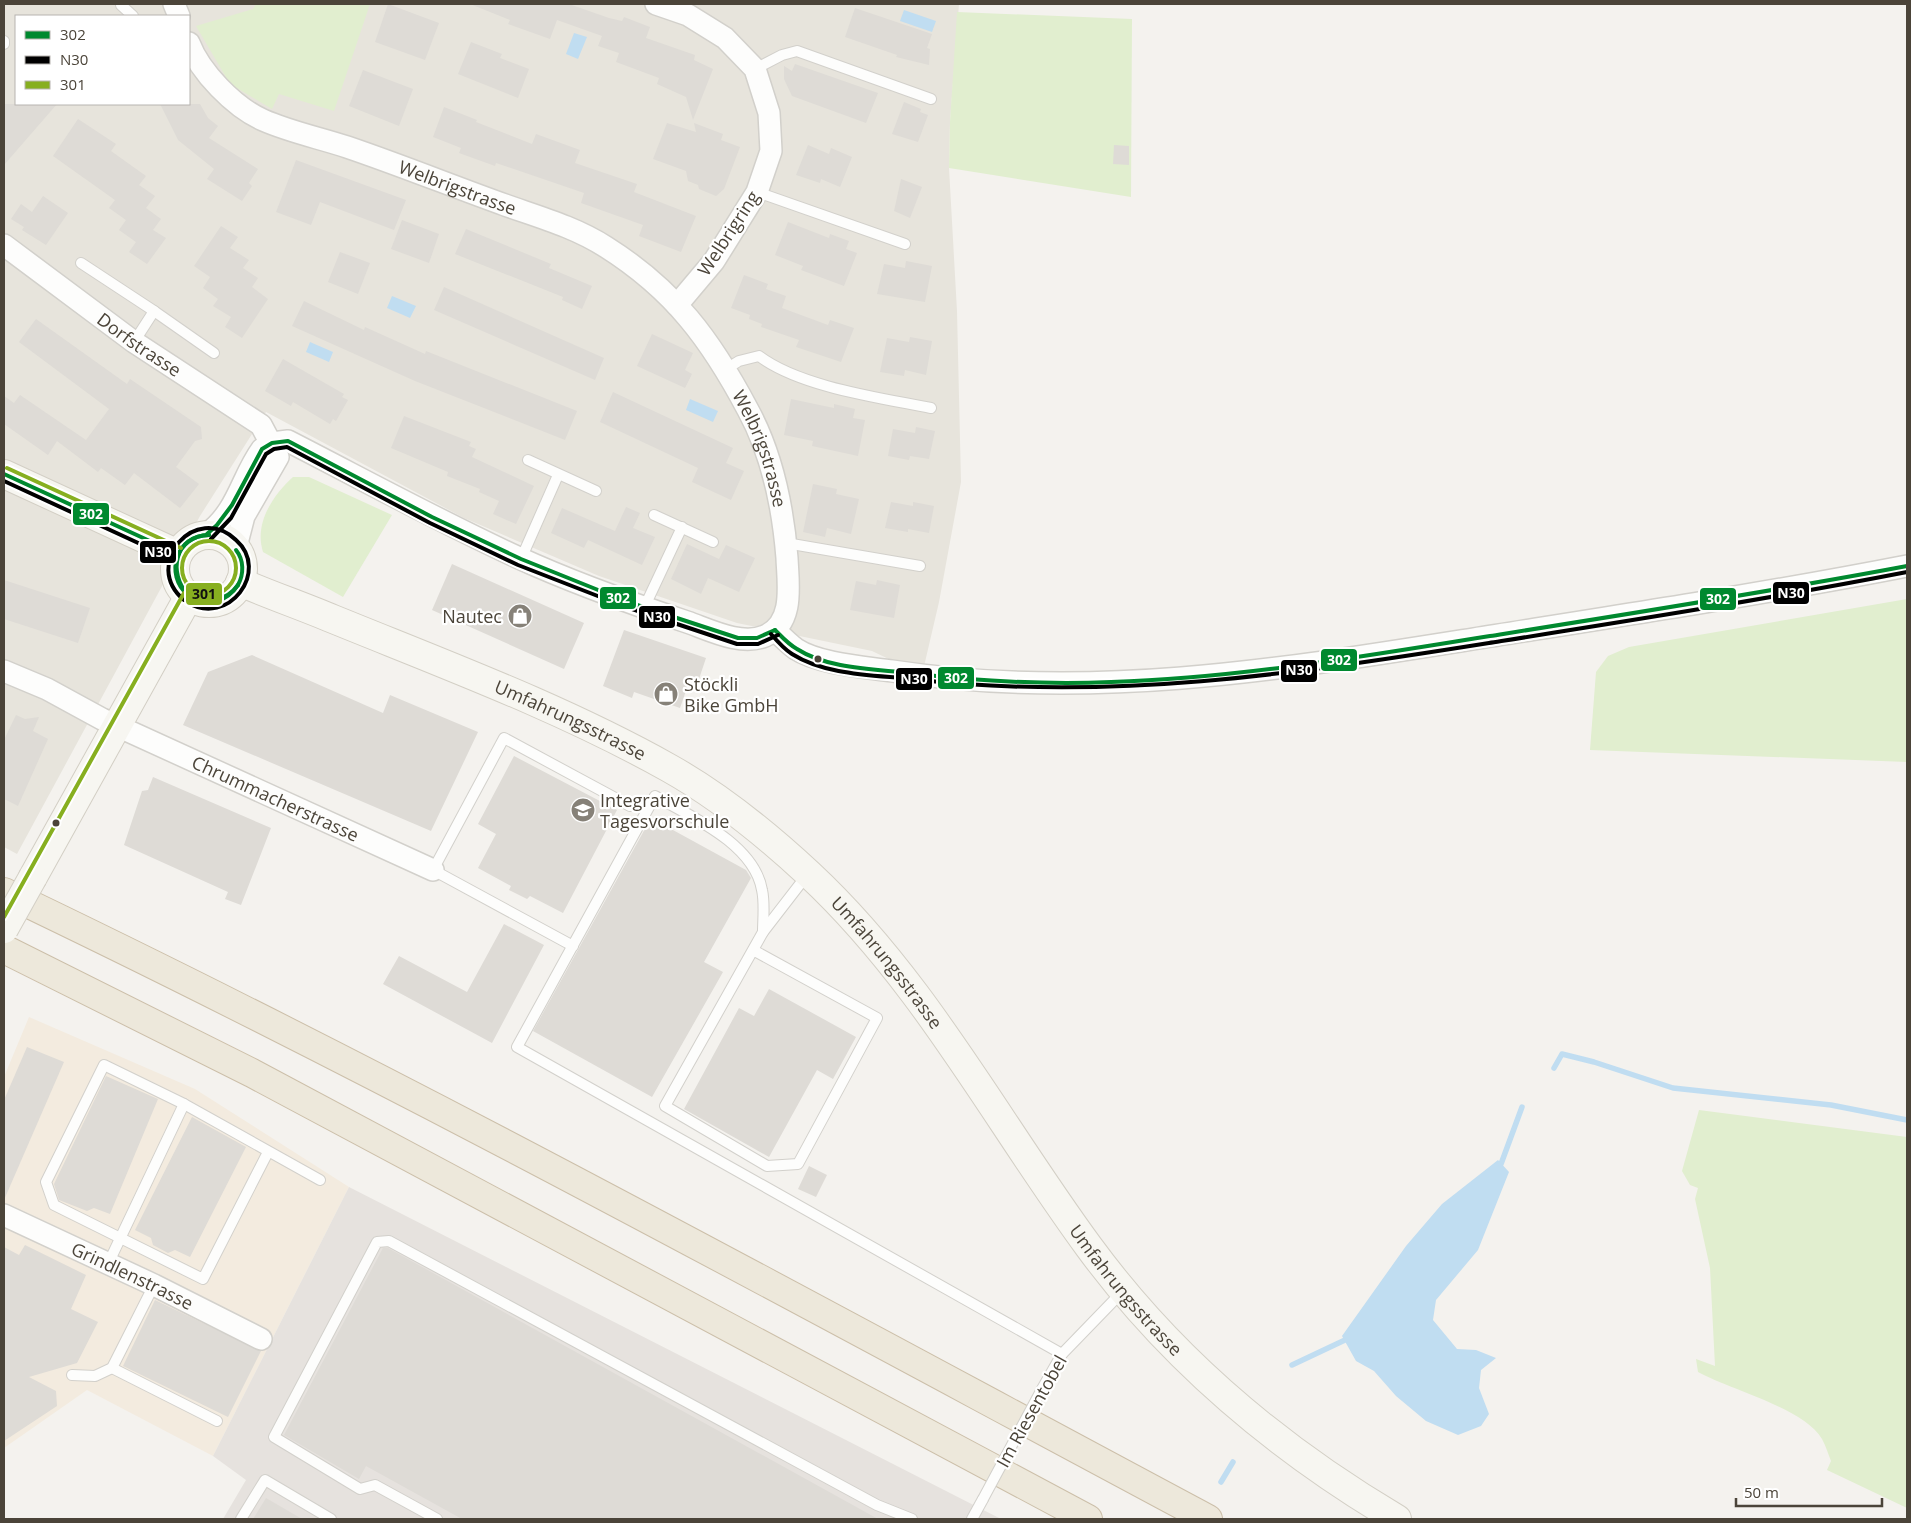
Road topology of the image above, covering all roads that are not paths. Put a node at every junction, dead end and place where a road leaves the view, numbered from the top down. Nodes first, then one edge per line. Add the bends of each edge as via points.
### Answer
1 (656, 4) edge
2 (121, 5) dead end
3 (132, 15) edge
4 (190, 45) edge
5 (755, 69) junction
6 (931, 99) dead end
7 (757, 192) junction
8 (905, 244) dead end
9 (4, 245) edge
10 (81, 263) dead end
11 (677, 305) junction
12 (154, 311) junction
13 (134, 342) junction
14 (214, 353) dead end
15 (726, 369) junction
16 (931, 408) dead end
17 (272, 444) junction
18 (528, 460) dead end
19 (4, 474) edge
20 (558, 475) junction
21 (596, 491) dead end
22 (654, 515) dead end
23 (682, 527) junction
24 (207, 534) junction
25 (713, 542) dead end
26 (786, 543) junction
27 (236, 547) junction
28 (178, 554) junction
29 (521, 559) junction
30 (920, 566) dead end
31 (1907, 566) edge
32 (240, 582) junction
33 (188, 596) junction
34 (644, 608) junction
35 (775, 630) junction
36 (4, 672) edge
37 (117, 726) junction
38 (630, 806) dead end
39 (433, 870) junction
40 (808, 873) junction
41 (4, 892) edge
42 (4, 929) edge
43 (763, 932) junction
44 (573, 946) junction
45 (4, 949) edge
46 (753, 950) junction
47 (184, 1104) junction
48 (268, 1152) junction
49 (320, 1180) dead end
50 (4, 1215) edge
51 (120, 1237) junction
52 (108, 1264) junction
53 (154, 1285) junction
54 (1123, 1290) junction
55 (261, 1339) dead end
56 (1062, 1354) junction
57 (112, 1368) junction
58 (72, 1375) dead end
59 (217, 1421) dead end
60 (241, 1519) edge
61 (331, 1519) edge
62 (436, 1519) edge
63 (912, 1519) edge
64 (972, 1519) edge
65 (1088, 1519) edge
66 (1208, 1519) edge
67 (1397, 1519) edge

1 - 5 street, Welbrigring via 688,15 724,38
2 - 3 lane
4 - 11 street, Welbrigstrasse via 196,59 224,92 261,120 349,148 569,228 604,246
5 - 6 lane via 797,51
5 - 7 street, Welbrigring via 769,113 771,151
7 - 8 lane
7 - 11 street, Welbrigring via 714,261
9 - 13 street, Dorfstrasse
10 - 12 lane
11 - 15 street, Welbrigstrasse via 705,336
12 - 13 lane
12 - 14 lane
13 - 17 street, Dorfstrasse via 261,425
15 - 16 lane via 739,360 759,356 775,368 850,392
15 - 26 street, Welbrigstrasse via 752,416 771,464
17 - 24 street via 262,449 229,511
17 - 27 street via 278,457 244,516
17 - 29 street via 288,441
18 - 20 lane
19 - 28 main road
20 - 21 lane
20 - 29 lane
22 - 23 lane
23 - 25 lane
23 - 34 lane
24 - 27 main road via 226,539
24 - 28 main road via 188,541
26 - 30 lane
26 - 35 street, Welbrigstrasse via 788,601 784,618
27 - 32 main road via 243,570
28 - 33 main road via 174,566 176,578
29 - 34 street
31 - 35 street via 1793,588 1324,662 1171,680 1049,682 922,676 817,657 798,651
32 - 33 main road via 235,590 219,601 200,602
32 - 40 main road, Umfahrungsstrasse via 507,691 670,768 719,800
33 - 37 main road
34 - 35 street via 738,638 751,640
36 - 37 street, Chrummacherstrasse
37 - 39 street, Chrummacherstrasse
37 - 42 main road, bridge
38 - 39 lane via 504,738
39 - 44 lane
40 - 43 lane
40 - 54 main road, Umfahrungsstrasse via 850,915 915,993 1052,1195
41 - 66 highway via 493,1138
43 - 44 lane via 762,889 752,863 716,830 655,796
43 - 46 lane
44 - 56 lane via 517,1047
45 - 65 highway via 252,1074
46 - 46 lane via 877,1018 798,1164 767,1166 665,1106
47 - 48 lane
47 - 51 lane
47 - 51 lane via 104,1065 46,1182 54,1205
48 - 49 lane
48 - 51 lane via 203,1279
50 - 52 street, Grindlenstrasse
51 - 52 lane
52 - 53 street, Grindlenstrasse
53 - 55 street, Grindlenstrasse
53 - 57 lane
54 - 56 lane, Im Riesentobel
54 - 67 main road, Umfahrungsstrasse via 1184,1358 1247,1416 1332,1479
56 - 64 lane, Im Riesentobel, bridge
57 - 58 lane via 95,1376
57 - 59 lane
60 - 61 lane via 265,1480
62 - 63 lane via 376,1486 360,1489 274,1437 377,1242 389,1241 877,1505

